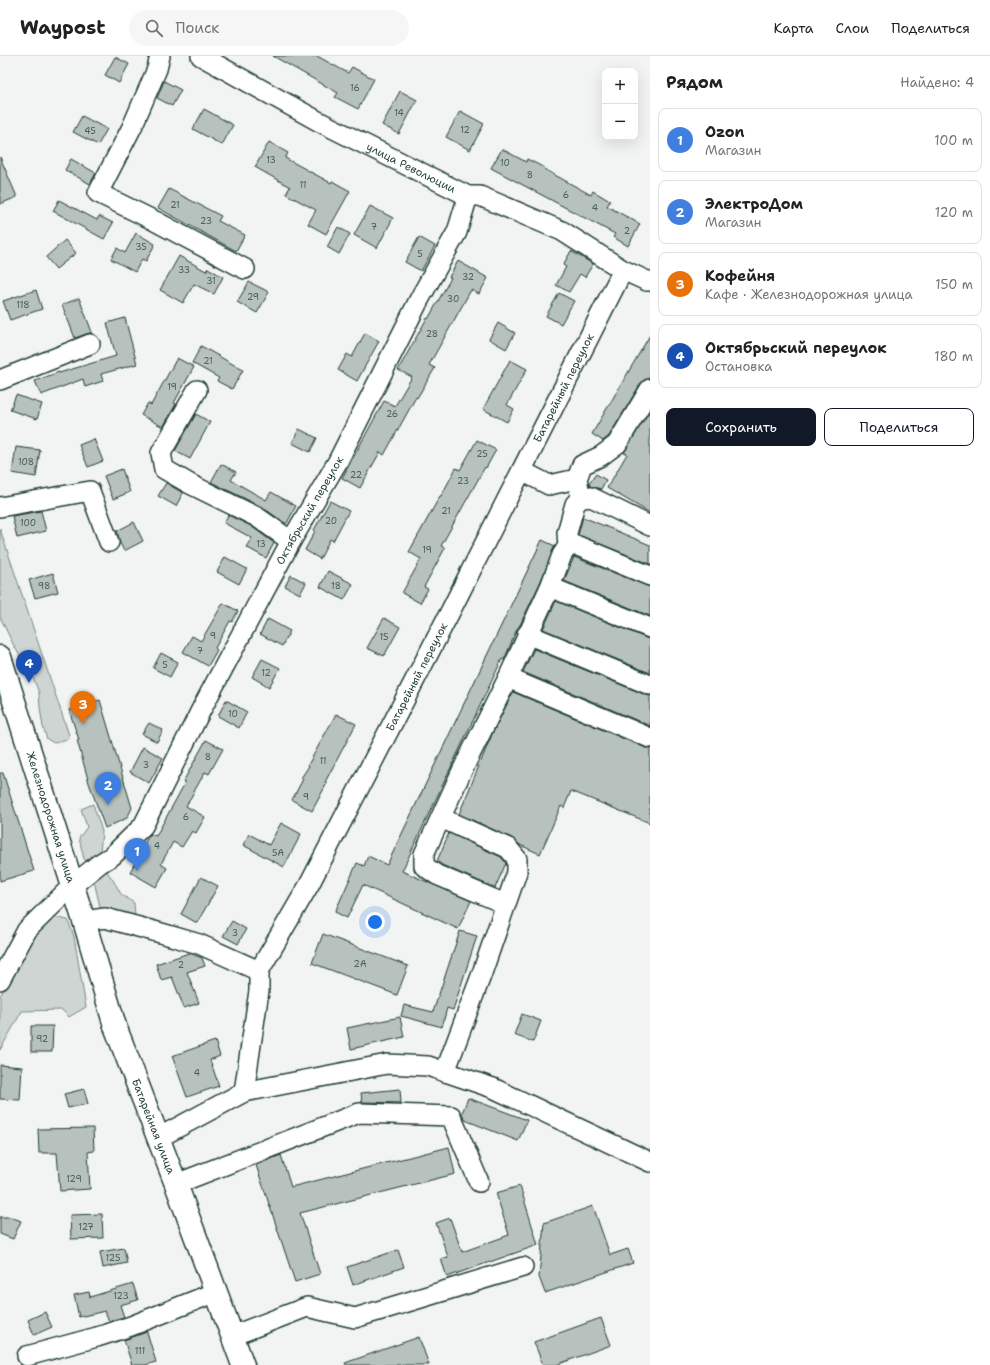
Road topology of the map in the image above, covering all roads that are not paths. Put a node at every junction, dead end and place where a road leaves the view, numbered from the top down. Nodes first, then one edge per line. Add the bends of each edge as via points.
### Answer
1 (160, 56) edge
2 (201, 56) edge
3 (468, 196) junction
4 (245, 269) dead end
5 (623, 270) junction
6 (650, 281) edge
7 (90, 344) dead end
8 (0, 380) edge
9 (650, 389) edge
10 (197, 390) dead end
11 (522, 471) junction
12 (577, 479) junction
13 (581, 498) junction
14 (0, 507) edge
15 (650, 526) edge
16 (291, 540) junction
17 (109, 542) dead end
18 (568, 546) junction
19 (650, 576) edge
20 (550, 587) junction
21 (650, 628) edge
22 (527, 634) junction
23 (0, 657) edge
24 (508, 678) junction
25 (650, 685) edge
26 (650, 738) edge
27 (441, 818) junction
28 (72, 885) junction
29 (505, 904) junction
30 (84, 921) junction
31 (259, 971) junction
32 (0, 980) edge
33 (445, 1072) junction
34 (244, 1092) junction
35 (158, 1138) junction
36 (650, 1162) edge
37 (479, 1182) dead end
38 (176, 1184) junction
39 (523, 1267) dead end
40 (216, 1292) junction
41 (232, 1336) junction
42 (27, 1356) dead end
43 (243, 1365) edge

1 - 4 street via 132,127 98,193
2 - 3 street, улица Революции via 318,121
3 - 5 street, улица Революции via 480,196 562,231
3 - 16 street, Октябрьский переулок via 457,232 420,298 338,461
5 - 6 street, улица Революции
5 - 11 street, Батарейный переулок
7 - 8 street
9 - 12 street via 617,444 602,456 582,465
10 - 16 street via 161,453 164,469 257,517
11 - 12 street via 549,485
11 - 31 street, Батарейный переулок via 309,886
12 - 13 street
13 - 15 street via 591,498
13 - 18 street via 575,504 566,533
14 - 17 street via 90,491
16 - 28 street, Октябрьский переулок via 143,826 112,856
18 - 19 street via 578,546
18 - 20 street
20 - 21 street
20 - 22 street
22 - 24 street
22 - 25 street
23 - 28 main road, Железнодорожная улица
24 - 26 street
24 - 27 street
27 - 29 street via 508,848 517,859 517,872
27 - 29 street via 424,854 424,866 437,875
28 - 30 main road, Батарейная улица
28 - 32 street, Железнодорожная улица via 27,930
29 - 33 street
30 - 31 street via 105,918 161,933 199,944
30 - 35 main road, Батарейная улица via 115,1026
31 - 34 street via 259,992
33 - 34 street via 428,1066 387,1064
33 - 36 street via 493,1088
34 - 35 street
35 - 38 main road, Батарейная улица
37 - 38 street via 451,1116 359,1114
38 - 40 main road, Батарейная улица
39 - 41 street via 355,1318 306,1307
40 - 41 main road, Батарейная улица
40 - 42 street via 131,1326
41 - 43 main road, Батарейная улица

